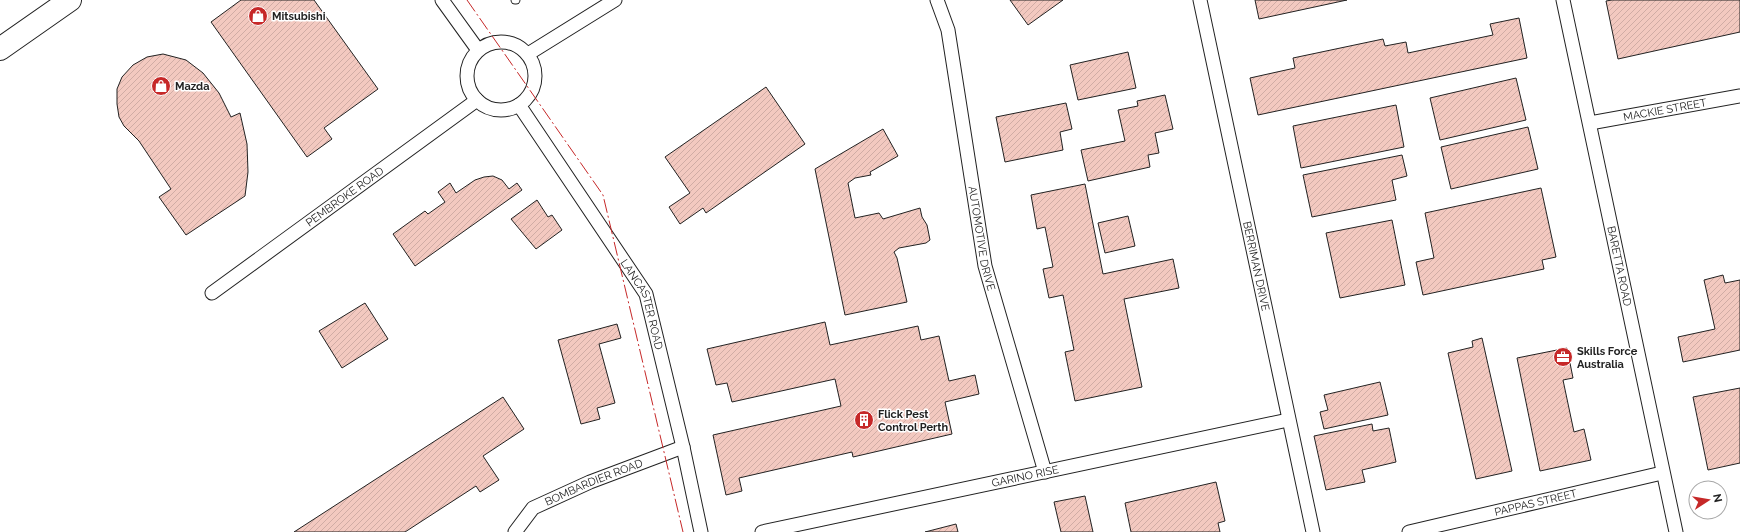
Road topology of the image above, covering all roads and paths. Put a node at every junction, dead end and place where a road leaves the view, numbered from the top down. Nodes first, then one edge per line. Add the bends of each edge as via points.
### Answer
1 (70, 0) edge
2 (443, 0) edge
3 (615, 0) edge
4 (937, 0) edge
5 (1200, 0) edge
6 (1563, 0) edge
7 (0, 49) edge
8 (478, 50) junction
9 (528, 54) junction
10 (1740, 96) edge
11 (477, 100) junction
12 (519, 105) junction
13 (1590, 123) junction
14 (212, 293) dead end
15 (1288, 420) junction
16 (683, 448) junction
17 (1045, 472) junction
18 (1662, 473) junction
19 (515, 532) edge
20 (701, 532) edge
21 (762, 532) edge
22 (1313, 532) edge
23 (1409, 532) edge
24 (1676, 532) edge

1 - 7 highway
2 - 8 street
3 - 9 street
4 - 17 street, AUTOMOTIVE DRIVE via 948,30 985,266
5 - 15 street, BERRIMAN DRIVE
6 - 13 street, BARETTA ROAD
8 - 9 street via 493,43 510,42
8 - 11 street via 469,64 467,80 470,91
9 - 12 street via 534,70 533,87 528,97
10 - 13 street, MACKIE STREET
11 - 12 street via 486,107 497,110
11 - 14 street, PEMBROKE ROAD
12 - 16 street, LANCASTER ROAD via 646,294
13 - 18 street, BARETTA ROAD
15 - 17 street, GARINO RISE
15 - 22 street, BERRIMAN DRIVE
16 - 19 street, BOMBARDIER ROAD via 590,482 533,508
16 - 20 street, LANCASTER ROAD
17 - 21 street, GARINO RISE
18 - 23 street, PAPPAS STREET
18 - 24 street, BARETTA ROAD

